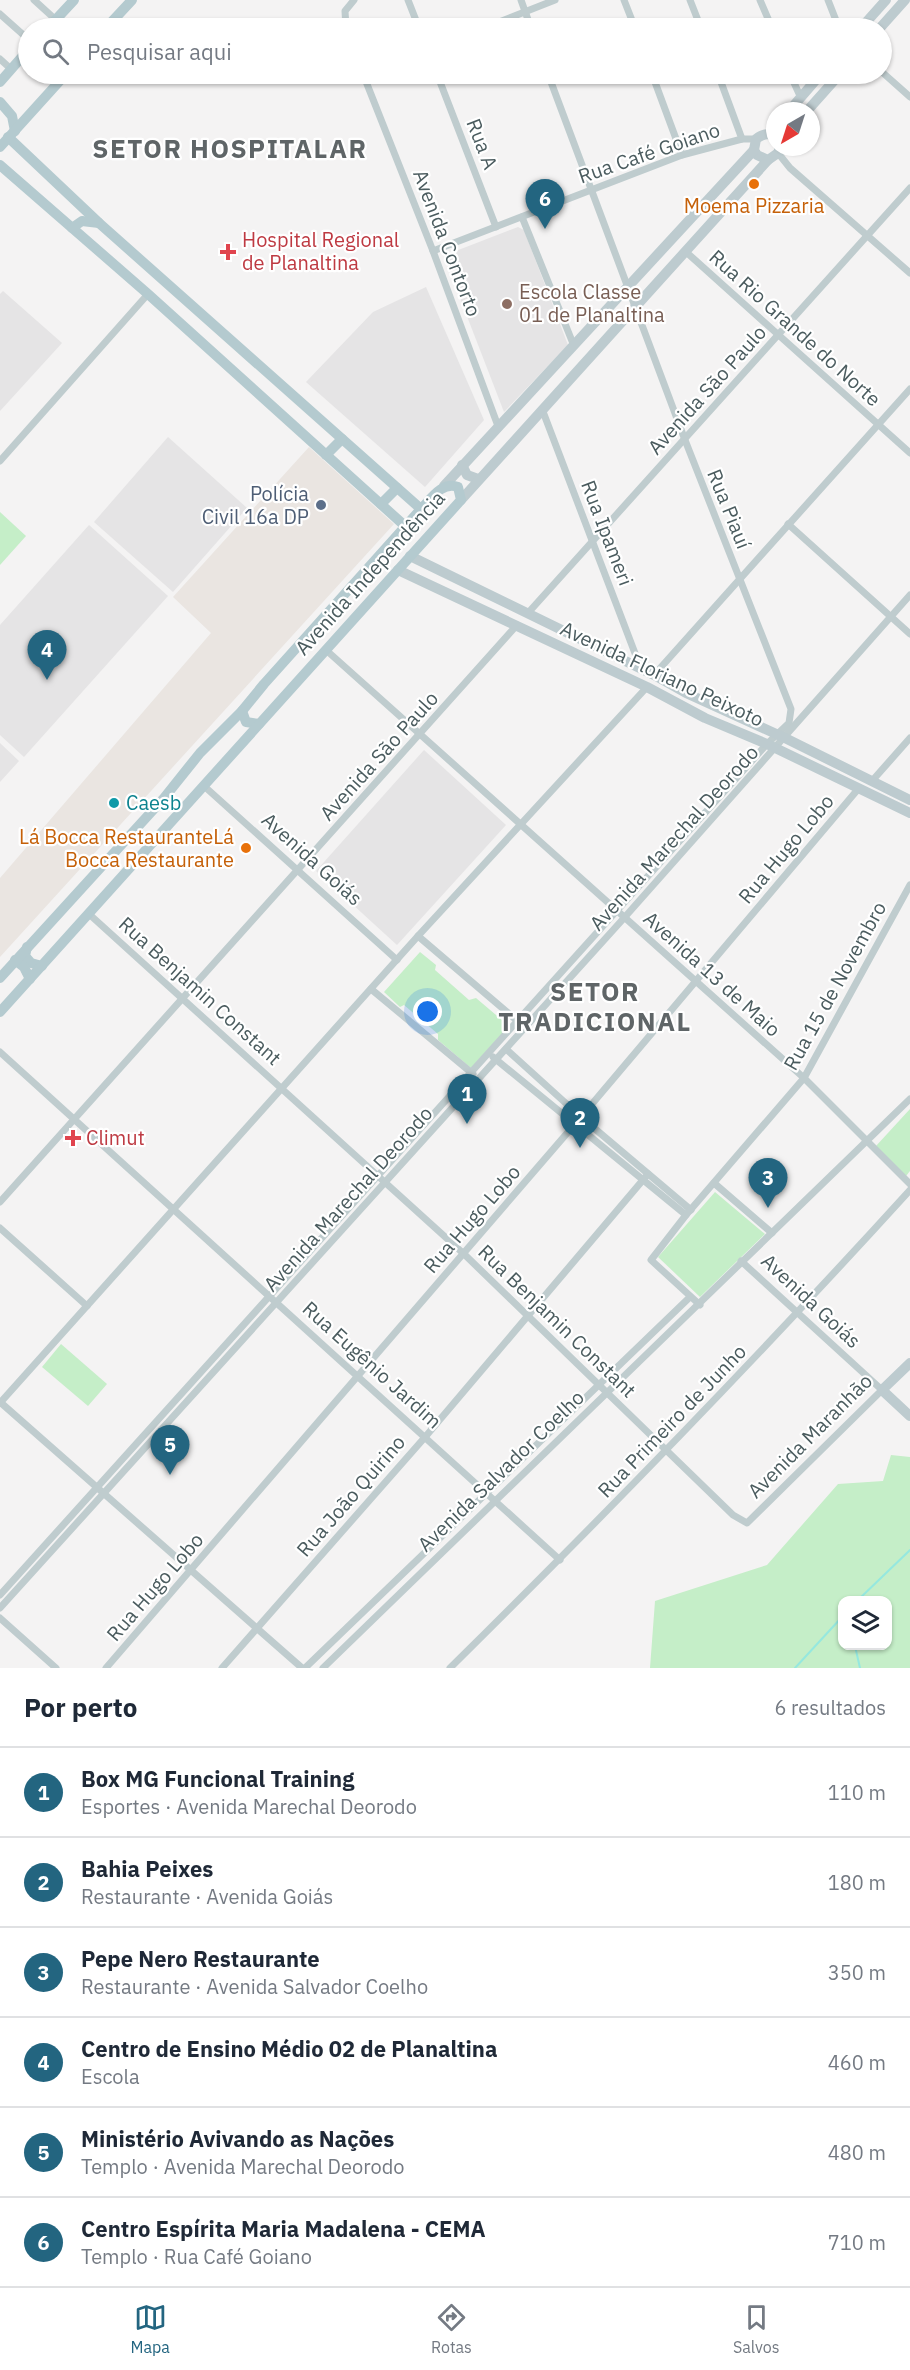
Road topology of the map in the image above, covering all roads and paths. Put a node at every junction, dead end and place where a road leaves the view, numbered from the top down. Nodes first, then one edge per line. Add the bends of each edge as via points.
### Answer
1 (34, 0) edge
2 (74, 0) edge
3 (132, 0) edge
4 (354, 0) edge
5 (408, 0) edge
6 (521, 0) edge
7 (555, 0) edge
8 (624, 0) edge
9 (690, 0) edge
10 (760, 0) edge
11 (828, 0) edge
12 (886, 0) edge
13 (905, 0) edge
14 (525, 12) junction
15 (0, 14) edge
16 (48, 18) edge
17 (58, 18) edge
18 (115, 18) edge
19 (345, 18) edge
20 (415, 18) edge
21 (510, 18) edge
22 (527, 18) edge
23 (631, 18) edge
24 (697, 18) edge
25 (768, 18) edge
26 (835, 18) edge
27 (870, 18) edge
28 (889, 18) edge
29 (18, 30) edge
30 (0, 59) edge
31 (18, 61) edge
32 (11, 69) junction
33 (892, 81) edge
34 (0, 82) edge
35 (57, 84) edge
36 (367, 84) edge
37 (441, 84) edge
38 (552, 84) edge
39 (656, 84) edge
40 (722, 84) edge
41 (795, 84) edge
42 (813, 84) edge
43 (831, 84) edge
44 (910, 97) edge
45 (801, 98) junction
46 (0, 102) edge
47 (797, 102) edge
48 (815, 102) edge
49 (12, 134) junction
50 (766, 134) edge
51 (766, 136) edge
52 (742, 139) junction
53 (758, 141) junction
54 (0, 147) edge
55 (682, 155) junction
56 (766, 155) edge
57 (773, 156) edge
58 (775, 156) edge
59 (0, 165) edge
60 (910, 188) edge
61 (591, 190) junction
62 (522, 217) junction
63 (99, 223) junction
64 (496, 227) junction
65 (72, 228) junction
66 (868, 235) junction
67 (433, 251) junction
68 (685, 251) junction
69 (910, 273) edge
70 (628, 289) junction
71 (148, 294) junction
72 (635, 306) junction
73 (226, 336) junction
74 (779, 336) junction
75 (577, 343) junction
76 (592, 353) junction
77 (216, 356) junction
78 (538, 383) junction
79 (910, 389) edge
80 (552, 398) junction
81 (298, 400) junction
82 (307, 409) junction
83 (542, 409) junction
84 (283, 416) junction
85 (878, 424) junction
86 (293, 425) junction
87 (498, 426) junction
88 (342, 439) junction
89 (685, 440) junction
90 (910, 453) edge
91 (326, 455) junction
92 (0, 461) edge
93 (462, 465) junction
94 (478, 479) junction
95 (444, 486) junction
96 (397, 488) junction
97 (461, 500) junction
98 (381, 504) junction
99 (421, 509) junction
100 (788, 524) junction
101 (405, 526) junction
102 (592, 543) junction
103 (410, 556) junction
104 (398, 570) junction
105 (364, 574) junction
106 (739, 579) junction
107 (469, 584) junction
108 (380, 589) junction
109 (910, 595) edge
110 (344, 597) junction
111 (460, 598) junction
112 (361, 611) junction
113 (528, 614) junction
114 (892, 618) junction
115 (517, 625) junction
116 (910, 634) edge
117 (571, 635) junction
118 (592, 645) junction
119 (565, 648) junction
120 (326, 650) junction
121 (586, 658) junction
122 (641, 669) junction
123 (654, 675) junction
124 (647, 687) junction
125 (686, 693) junction
126 (677, 704) junction
127 (711, 705) junction
128 (242, 711) junction
129 (705, 718) junction
130 (789, 723) joint
131 (259, 724) junction
132 (227, 728) junction
133 (420, 735) junction
134 (781, 736) junction
135 (910, 738) edge
136 (239, 745) junction
137 (772, 746) junction
138 (872, 781) junction
139 (204, 786) junction
140 (859, 788) junction
141 (897, 793) junction
142 (910, 800) edge
143 (892, 805) junction
144 (910, 813) edge
145 (519, 824) junction
146 (297, 871) junction
147 (910, 885) edge
148 (617, 912) junction
149 (89, 914) junction
150 (624, 918) junction
151 (418, 936) junction
152 (27, 947) junction
153 (15, 960) junction
154 (397, 960) junction
155 (42, 966) junction
156 (0, 978) edge
157 (30, 979) junction
158 (696, 981) junction
159 (371, 988) junction
160 (183, 998) junction
161 (0, 1012) edge
162 (518, 1021) junction
163 (526, 1028) junction
164 (506, 1049) junction
165 (0, 1052) edge
166 (489, 1053) junction
167 (496, 1060) junction
168 (471, 1072) junction
169 (804, 1078) junction
170 (479, 1079) junction
171 (282, 1088) junction
172 (910, 1099) edge
173 (581, 1118) junction
174 (74, 1119) junction
175 (575, 1124) junction
176 (865, 1142) junction
177 (378, 1175) junction
178 (646, 1177) junction
179 (386, 1182) junction
180 (714, 1183) junction
181 (910, 1184) edge
182 (910, 1190) edge
183 (0, 1202) edge
184 (174, 1209) junction
185 (689, 1212) junction
186 (0, 1228) edge
187 (772, 1233) junction
188 (464, 1254) junction
189 (741, 1261) junction
190 (270, 1296) junction
191 (690, 1297) junction
192 (277, 1302) junction
193 (700, 1305) junction
194 (87, 1306) junction
195 (798, 1313) junction
196 (529, 1316) junction
197 (910, 1363) edge
198 (359, 1376) junction
199 (599, 1384) junction
200 (882, 1390) junction
201 (607, 1391) junction
202 (0, 1402) edge
203 (910, 1416) edge
204 (426, 1436) junction
205 (667, 1450) junction
206 (96, 1488) junction
207 (488, 1492) junction
208 (103, 1494) junction
209 (495, 1499) junction
210 (732, 1515) joint
211 (560, 1560) junction
212 (191, 1572) junction
213 (0, 1595) edge
214 (0, 1608) edge
215 (0, 1618) edge
216 (257, 1629) junction
217 (56, 1668) edge
218 (106, 1668) edge
219 (222, 1668) edge
220 (304, 1668) edge
221 (323, 1668) edge
222 (450, 1668) edge

1 - 16 street
2 - 17 main road
3 - 18 main road
4 - 19 street via 345,10
5 - 20 street
6 - 14 street
7 - 14 street
8 - 23 street
9 - 24 street
10 - 25 street
11 - 26 street
12 - 27 street
13 - 28 street
14 - 21 street
14 - 22 street
15 - 29 street
30 - 32 street
31 - 32 main road
32 - 34 main road
33 - 44 street
35 - 49 main road
36 - 67 street, Avenida Contorto
37 - 64 street, Rua A
38 - 61 street
39 - 55 street
40 - 52 street
41 - 45 street
42 - 45 street
43 - 48 street
45 - 47 street
46 - 49 main road via 12,116
49 - 54 main road
49 - 63 main road
50 - 53 street, Avenida Independência
51 - 53 street
52 - 53 street, Rua Café Goiano
52 - 55 street, Rua Café Goiano
53 - 56 street via 757,155
53 - 70 street, Avenida Independência
55 - 61 street, Rua Café Goiano
57 - 68 street, Avenida Independência
58 - 66 street
59 - 65 main road
60 - 66 street, Avenida São Paulo
61 - 62 street, Rua Café Goiano
61 - 70 street
62 - 64 street, Rua Café Goiano
62 - 75 street
63 - 65 main road via 82,221
63 - 73 main road
64 - 67 street, Rua Café Goiano
65 - 71 main road
66 - 69 street
66 - 74 street, Avenida São Paulo
67 - 87 street, Avenida Contorto
68 - 72 street, Avenida Independência
68 - 74 street, Rua Rio Grande do Norte
70 - 72 street, Rua Piauí
70 - 75 street, Avenida Independência
71 - 77 main road
71 - 92 street
72 - 76 street, Avenida Independência
72 - 89 street, Rua Piauí
73 - 77 main road
73 - 81 main road
74 - 85 street, Rua Rio Grande do Norte
74 - 89 street, Avenida São Paulo
75 - 76 street via 588,339 594,348
75 - 78 street, Avenida Independência
76 - 80 street, Avenida Independência
77 - 84 main road
78 - 80 street via 538,398
78 - 87 street, Avenida Independência
79 - 85 street
80 - 83 street, Avenida Independência
81 - 82 main road
81 - 84 main road
82 - 86 main road
82 - 88 main road
83 - 94 street, Avenida Independência
83 - 102 street, Rua Ipameri
84 - 86 main road
85 - 90 street, Rua Rio Grande do Norte
85 - 100 street
86 - 91 main road
87 - 93 street, Avenida Independência
88 - 91 main road
88 - 96 main road
89 - 102 street, Avenida São Paulo
89 - 106 street, Rua Piauí
91 - 98 main road
93 - 94 street via 467,475
93 - 95 street, Avenida Independência
94 - 97 street, Avenida Independência
95 - 97 main road via 458,487
95 - 99 main road, Avenida Independência
96 - 98 main road
96 - 99 main road
97 - 103 main road, Avenida Independência
98 - 101 main road
99 - 101 main road, Avenida Independência
100 - 106 street
100 - 114 street
101 - 105 main road, Avenida Independência
102 - 113 street, Avenida São Paulo
102 - 122 street, Rua Ipameri
103 - 104 main road, Avenida Independência
103 - 107 street, Avenida Floriano Peixoto
104 - 108 main road, Avenida Independência
104 - 111 street, Avenida Floriano Peixoto
105 - 108 main road via 367,588
105 - 110 main road, Avenida Independência
106 - 123 street
106 - 130 street, Rua Piauí via 791,709
107 - 111 street
107 - 113 street, Avenida Floriano Peixoto
108 - 112 main road, Avenida Independência
109 - 114 street, Avenida Marechal Deorodo
110 - 112 main road via 357,600
110 - 128 main road, Avenida Independência
111 - 115 street, Avenida Floriano Peixoto
112 - 120 main road, Avenida Independência
113 - 117 street, Avenida Floriano Peixoto
114 - 116 street
114 - 134 street, Avenida Marechal Deorodo
115 - 119 street, Avenida Floriano Peixoto
115 - 133 street, Avenida São Paulo
117 - 118 street, Avenida Floriano Peixoto
117 - 119 street via 575,644
118 - 121 street via 582,648
118 - 122 street, Avenida Floriano Peixoto
119 - 121 street, Avenida Floriano Peixoto
120 - 131 main road, Avenida Independência
120 - 133 street, Avenida 13 de Maio
121 - 124 street, Avenida Floriano Peixoto
122 - 123 street, Avenida Floriano Peixoto
123 - 125 street, Avenida Floriano Peixoto
124 - 126 street, Avenida Floriano Peixoto
124 - 145 street
125 - 126 street via 687,700
125 - 127 street, Avenida Floriano Peixoto
126 - 129 street, Avenida Floriano Peixoto
127 - 129 street via 702,709
127 - 134 street, Avenida Floriano Peixoto
128 - 131 main road via 246,722
128 - 132 main road, Avenida Independência
129 - 137 street, Avenida Floriano Peixoto
130 - 134 street, Avenida Marechal Deorodo
131 - 136 main road, Avenida Independência
132 - 136 main road
132 - 152 main road, Avenida Independência via 200,753 164,798
133 - 145 street, Avenida 13 de Maio
133 - 146 street, Avenida São Paulo
134 - 137 street, Avenida Marechal Deorodo
134 - 138 street, Avenida Floriano Peixoto
135 - 138 street
136 - 139 main road, Avenida Independência
137 - 140 street, Avenida Floriano Peixoto
137 - 148 street, Avenida Marechal Deorodo
137 - 150 street, Avenida Marechal Deorodo
138 - 141 street, Avenida Floriano Peixoto
139 - 146 street, Avenida Goiás
139 - 149 main road, Avenida Independência
140 - 143 street, Avenida Floriano Peixoto
140 - 158 street, Rua Hugo Lobo
141 - 142 street, Avenida Floriano Peixoto
141 - 143 street via 897,801
143 - 144 street, Avenida Floriano Peixoto
145 - 148 street, Avenida 13 de Maio
145 - 151 street
146 - 154 street, Avenida Goiás
146 - 160 street, Avenida São Paulo
147 - 169 street, Rua 15 de Novembro
148 - 150 street, Avenida 13 de Maio
148 - 162 street, Avenida Marechal Deorodo
149 - 155 main road, Avenida Independência
149 - 160 street, Rua Benjamin Constant
150 - 158 street, Avenida 13 de Maio
150 - 163 street, Avenida Marechal Deorodo
151 - 154 street
151 - 162 street
152 - 153 main road, Avenida Independência
152 - 155 main road via 28,960
153 - 156 main road, Avenida Independência
153 - 157 main road
154 - 159 street
155 - 157 main road, Avenida Independência
157 - 161 main road, Avenida Independência
158 - 169 street, Avenida 13 de Maio
158 - 173 street, Rua Hugo Lobo
159 - 168 street
159 - 171 street
160 - 171 street, Rua Benjamin Constant
160 - 174 street, Avenida São Paulo
162 - 163 street
162 - 166 street, Avenida Marechal Deorodo
163 - 164 street, Avenida Marechal Deorodo
164 - 167 street, Avenida Marechal Deorodo
164 - 173 street
165 - 174 street, Rua Eugênio Jardim
166 - 167 street
166 - 168 street, Avenida Marechal Deorodo
167 - 170 street, Avenida Marechal Deorodo
167 - 175 street
168 - 170 street
168 - 177 street, Avenida Marechal Deorodo
169 - 176 street, Avenida 13 de Maio
169 - 180 street, Rua 15 de Novembro
170 - 179 street, Avenida Marechal Deorodo
171 - 177 street, Rua Benjamin Constant
171 - 184 street
172 - 176 street, Avenida Salvador Coelho
173 - 175 street, Rua Hugo Lobo
173 - 178 street
174 - 183 street, Avenida São Paulo
174 - 184 street, Rua Eugênio Jardim
175 - 178 street
175 - 188 street, Rua Hugo Lobo
176 - 181 street, Avenida 13 de Maio
176 - 187 street, Avenida Salvador Coelho
177 - 179 street, Rua Benjamin Constant
177 - 190 street, Avenida Marechal Deorodo
178 - 185 street
178 - 196 street, Rua João Quirino
179 - 188 street, Rua Benjamin Constant
179 - 192 street, Avenida Marechal Deorodo
180 - 185 street, Rua 15 de Novembro
180 - 187 street
182 - 195 street, Rua Primeiro de Junho
184 - 190 street, Rua Eugênio Jardim
184 - 194 street
185 - 191 street, Rua 15 de Novembro via 651,1260
186 - 194 street
187 - 189 street, Avenida Salvador Coelho
188 - 196 street, Rua Benjamin Constant
188 - 198 street, Rua Hugo Lobo
189 - 193 street, Avenida Salvador Coelho
189 - 195 street, Avenida Goiás
190 - 192 street, Rua Eugênio Jardim
190 - 206 street, Avenida Marechal Deorodo
191 - 193 street
191 - 199 street, Avenida Salvador Coelho
192 - 198 street, Rua Eugênio Jardim
192 - 208 street, Avenida Marechal Deorodo
193 - 201 street, Avenida Salvador Coelho
194 - 202 street
195 - 200 street, Avenida Goiás
195 - 205 street, Rua Primeiro de Junho
196 - 199 street, Rua Benjamin Constant
196 - 204 street, Rua João Quirino
197 - 200 street, Avenida Maranhão
198 - 204 street, Rua Eugênio Jardim
198 - 212 street, Rua Hugo Lobo
199 - 201 street, Rua Benjamin Constant
199 - 207 street, Avenida Salvador Coelho
200 - 203 street, Avenida Goiás
200 - 210 street, Avenida Maranhão via 747,1523
201 - 205 street, Rua Benjamin Constant
201 - 209 street, Avenida Salvador Coelho
202 - 206 street
204 - 207 street, Rua Eugênio Jardim
204 - 216 street, Rua João Quirino
205 - 210 street, Rua Benjamin Constant
205 - 211 street, Rua Primeiro de Junho
206 - 208 street
206 - 213 street, Avenida Marechal Deorodo
207 - 209 street, Rua Eugênio Jardim
207 - 220 street, Avenida Salvador Coelho
208 - 212 street
208 - 214 street, Avenida Marechal Deorodo
209 - 211 street, Rua Eugênio Jardim
209 - 221 street, Avenida Salvador Coelho
211 - 222 street, Rua Primeiro de Junho
212 - 216 street
212 - 218 street, Rua Hugo Lobo
215 - 217 street
216 - 219 street, Rua João Quirino
216 - 220 street

